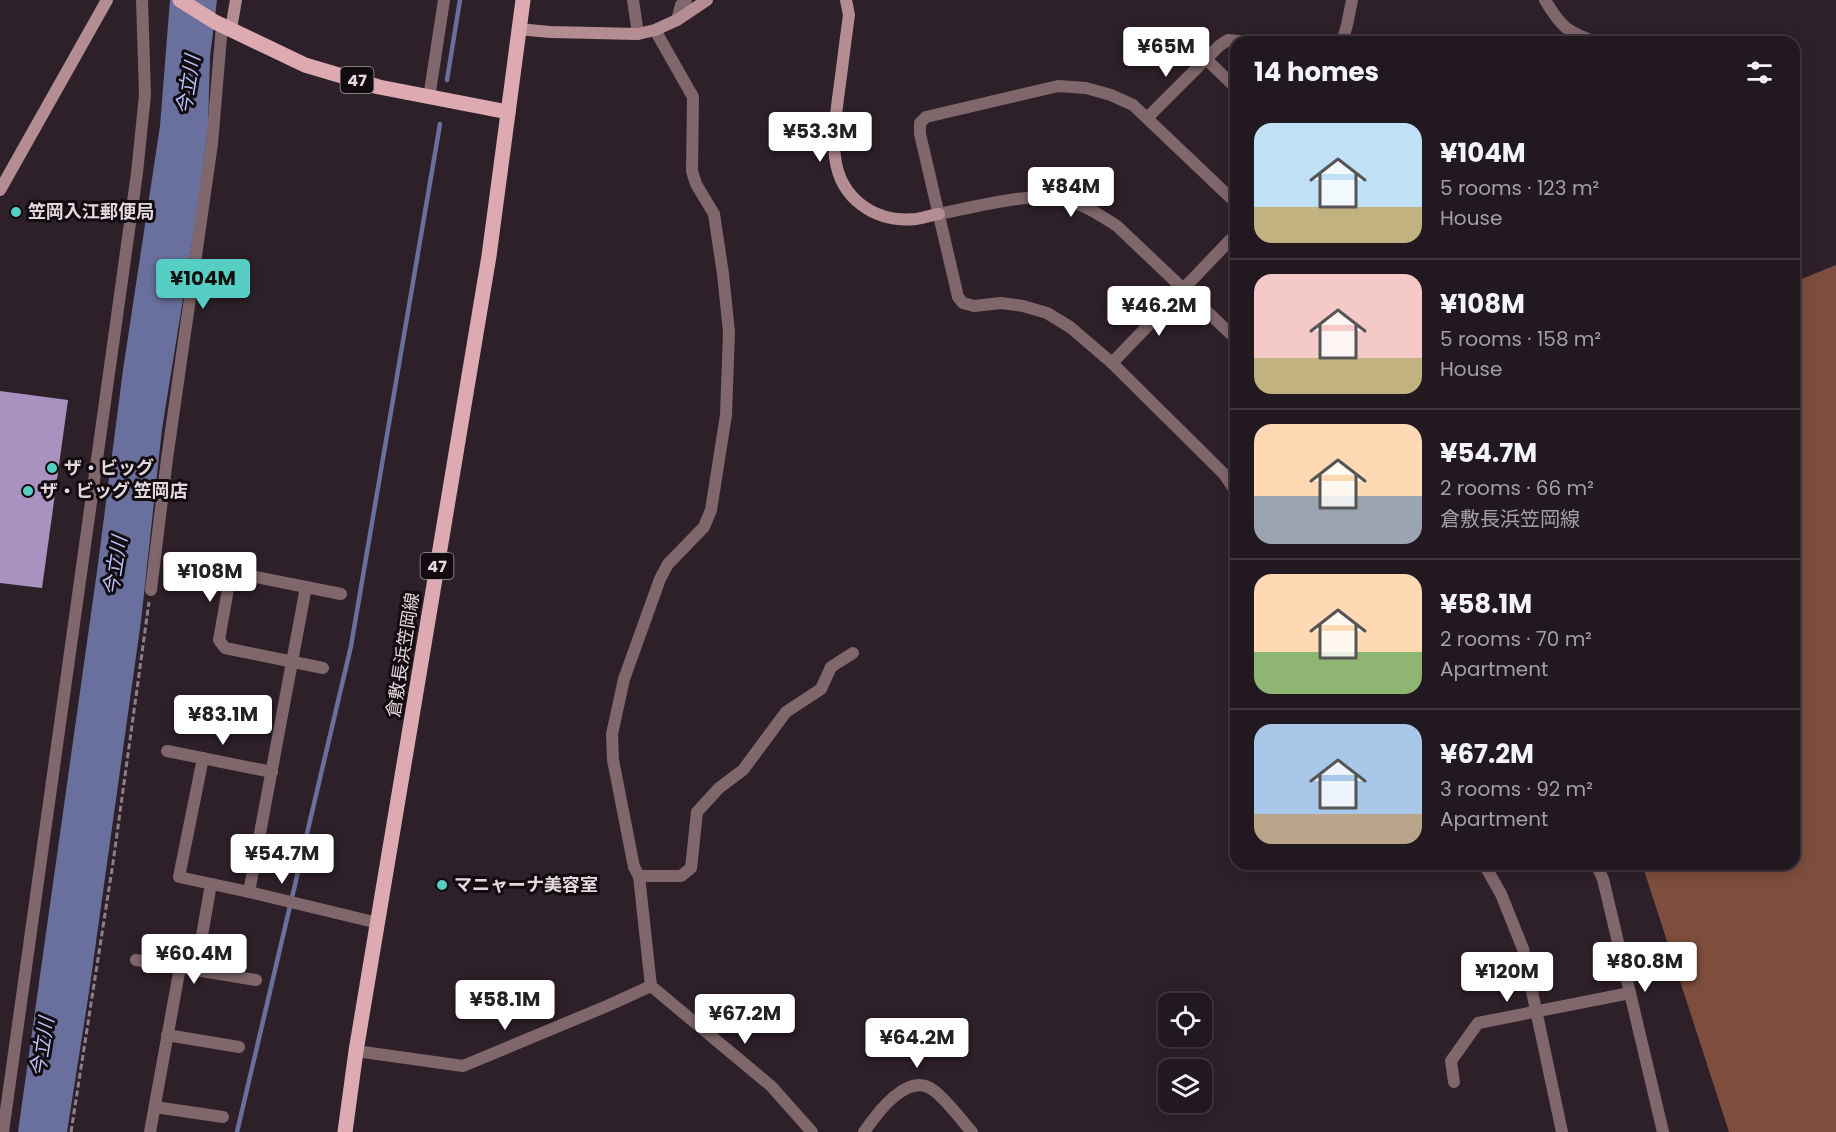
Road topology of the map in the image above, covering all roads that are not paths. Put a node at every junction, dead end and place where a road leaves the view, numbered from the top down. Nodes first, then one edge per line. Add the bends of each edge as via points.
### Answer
1 (107, 0) edge
2 (142, 0) edge
3 (180, 0) edge
4 (236, 0) edge
5 (444, 0) edge
6 (523, 0) edge
7 (633, 0) edge
8 (686, 0) edge
9 (707, 0) edge
10 (846, 0) edge
11 (1352, 0) edge
12 (1545, 0) edge
13 (677, 20) junction
14 (222, 26) junction
15 (518, 29) junction
16 (655, 30) junction
17 (638, 34) junction
18 (1344, 36) edge
19 (1578, 36) edge
20 (1230, 40) edge
21 (1206, 59) junction
22 (1230, 82) edge
23 (429, 98) junction
24 (508, 112) junction
25 (1147, 118) junction
26 (0, 190) edge
27 (1230, 197) edge
28 (939, 213) junction
29 (1230, 240) edge
30 (1184, 289) junction
31 (1230, 333) edge
32 (1112, 363) junction
33 (1230, 483) edge
34 (306, 587) junction
35 (151, 590) road end
36 (340, 594) dead end
37 (852, 653) dead end
38 (292, 661) junction
39 (323, 668) dead end
40 (167, 751) dead end
41 (203, 758) junction
42 (272, 772) junction
43 (1487, 870) edge
44 (1599, 870) edge
45 (639, 876) junction
46 (212, 884) junction
47 (249, 892) junction
48 (378, 923) junction
49 (136, 960) dead end
50 (180, 967) junction
51 (196, 970) junction
52 (256, 980) dead end
53 (651, 986) junction
54 (1630, 993) junction
55 (1536, 1013) junction
56 (167, 1035) junction
57 (239, 1047) dead end
58 (356, 1051) junction
59 (1454, 1082) dead end
60 (155, 1107) junction
61 (223, 1118) dead end
62 (3, 1132) edge
63 (150, 1132) edge
64 (345, 1132) edge
65 (812, 1132) edge
66 (864, 1132) edge
67 (972, 1132) edge
68 (1562, 1132) edge
69 (1663, 1132) edge

1 - 26 street
2 - 62 street via 145,94 137,173
3 - 14 main road, 47
4 - 14 street
5 - 23 street
6 - 15 main road, 倉敷長浜笠岡線 / 47
7 - 17 street
8 - 13 street
9 - 13 street
10 - 28 street via 849,15 833,138 839,177 849,194 876,214 916,219
11 - 18 street
12 - 19 street via 1565,29
13 - 16 street
14 - 23 main road, 47 via 305,65
14 - 35 street via 212,144
15 - 17 street
15 - 24 main road, 倉敷長浜笠岡線 / 47
16 - 17 street
16 - 45 street via 693,98 692,171 714,214 729,332 726,415 711,510 704,527 668,564 660,579 624,679 612,734 613,760
20 - 21 street
21 - 22 street
21 - 25 street
23 - 24 main road, 47
24 - 48 main road, 倉敷長浜笠岡線 / 47 via 489,256
25 - 27 street
25 - 28 street via 1133,105 1111,95 1058,86 926,117 920,123 920,134
28 - 30 street via 1039,197 1062,198 1099,213 1117,226
28 - 32 street via 958,297 963,303 1001,303 1047,313
29 - 30 street
30 - 31 street
30 - 32 street
32 - 33 street
34 - 36 street
34 - 38 street
34 - 38 street via 231,572 219,640 225,648
37 - 45 street via 831,667 821,689 786,712 743,770 697,812 691,868 681,876
38 - 39 street
38 - 42 street
40 - 41 street
41 - 42 street
41 - 46 street via 179,878
42 - 47 street
43 - 55 street via 1523,949
44 - 54 street
45 - 53 street
46 - 47 street
46 - 51 street
47 - 48 street
48 - 58 main road, 倉敷長浜笠岡線 / 47
49 - 50 street
50 - 51 street
50 - 56 street
51 - 52 street
53 - 58 street via 463,1066
53 - 65 street via 771,1086
54 - 55 street
54 - 69 street
55 - 59 street via 1478,1023 1451,1061
55 - 68 street
56 - 57 street
56 - 60 street
58 - 64 main road, 倉敷長浜笠岡線 / 47
60 - 61 street
60 - 63 street
66 - 67 street via 905,1088 916,1084 933,1089

